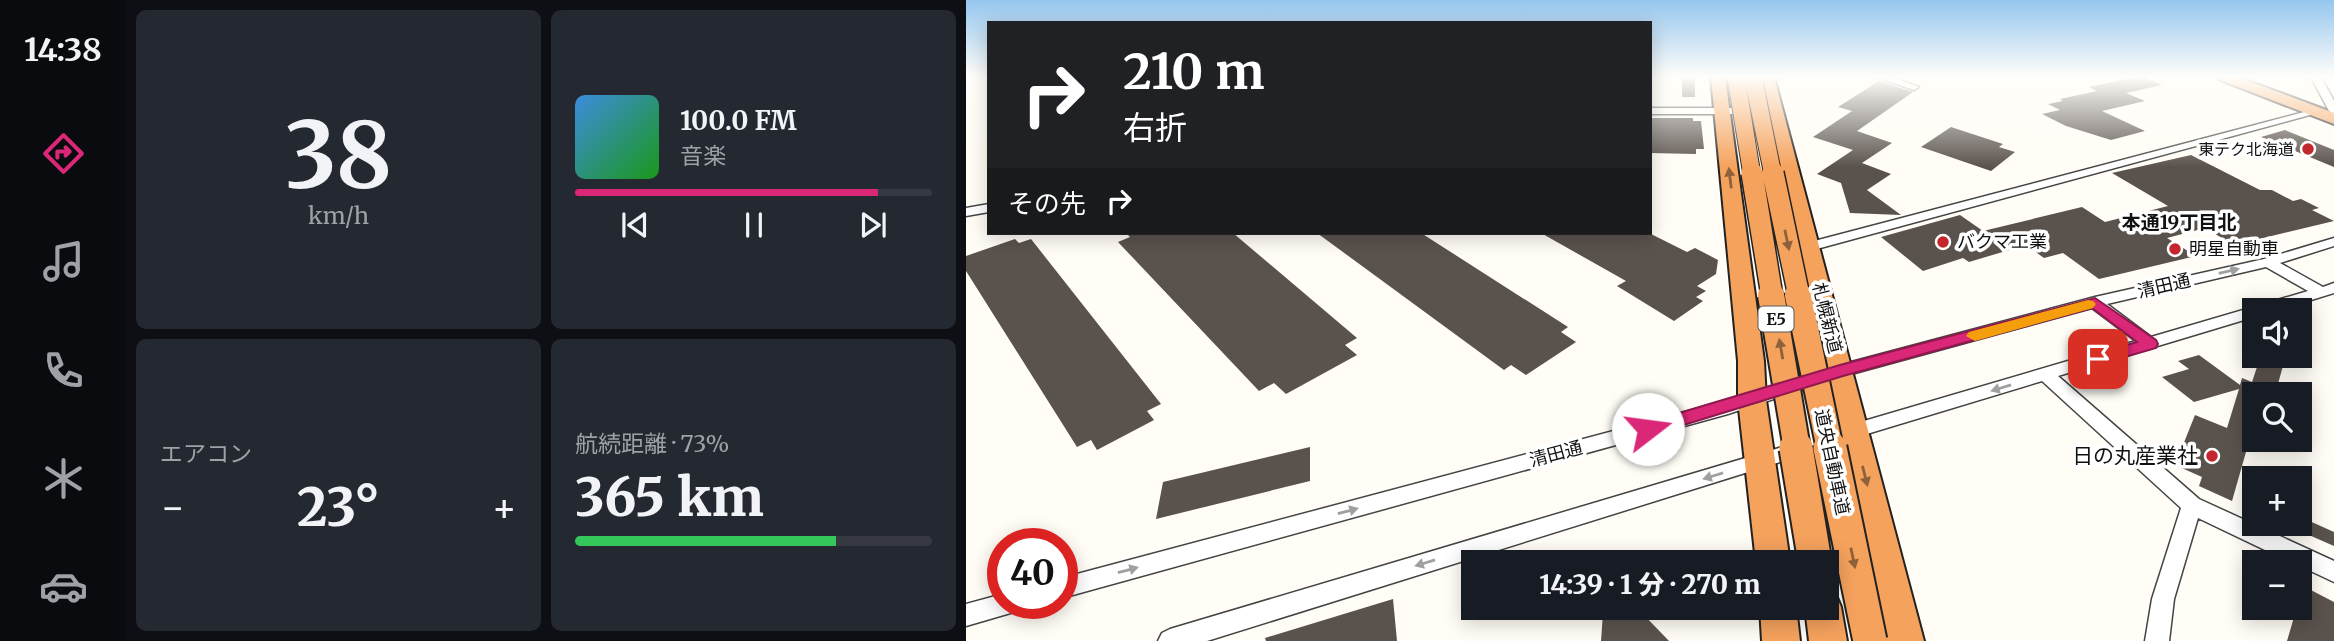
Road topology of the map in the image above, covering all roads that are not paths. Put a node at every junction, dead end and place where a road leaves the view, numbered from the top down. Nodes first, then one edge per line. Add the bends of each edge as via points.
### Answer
1 (1722, 107) edge
2 (1741, 107) edge
3 (1759, 107) edge
4 (1774, 107) edge
5 (2303, 107) edge
6 (1652, 111) edge
7 (1722, 111) junction
8 (1775, 112) junction
9 (2316, 112) junction
10 (2334, 119) edge
11 (987, 208) edge
12 (966, 212) edge
13 (2334, 242) edge
14 (1808, 247) junction
15 (2268, 262) junction
16 (2327, 290) edge
17 (2301, 298) edge
18 (2095, 303) junction
19 (2242, 316) edge
20 (2150, 344) junction
21 (1840, 371) junction
22 (2045, 374) junction
23 (1752, 400) junction
24 (1854, 431) junction
25 (1761, 461) junction
26 (2192, 505) junction
27 (1772, 550) edge
28 (1813, 550) edge
29 (2334, 572) edge
30 (1078, 584) edge
31 (987, 609) edge
32 (966, 615) edge
33 (1780, 620) edge
34 (1825, 620) edge
35 (1170, 641) edge
36 (1782, 641) edge
37 (1828, 641) edge
38 (1870, 641) edge
39 (1905, 641) edge
40 (2157, 641) edge

1 - 7 highway
28 -> 2 highway, 道央自動車道 / E5, bridge
3 -> 38 highway, 道央自動車道 / E5, bridge
4 - 8 highway, 札幌新道
5 - 9 highway
6 - 7 street
7 - 8 street
23 -> 7 highway
8 - 14 highway, 札幌新道
9 - 10 highway
9 - 14 street
11 - 12 street
13 - 15 street, 清田通
14 - 21 highway, 札幌新道
15 - 16 street
18 -> 15 street, 清田通
16 - 17 street
18 - 20 street
18 - 21 street, 清田通
19 - 20 street
20 - 22 street
21 - 23 street, 清田通
21 - 24 highway, 札幌新道
22 -> 24 street
22 - 26 street
23 - 25 highway
30 -> 23 street, 清田通
24 - 25 street
24 -> 39 highway, 札幌新道
25 - 27 highway
25 -> 35 street
26 - 29 street
26 - 40 street via 2163,599
31 - 32 street
33 - 36 highway
34 - 37 highway

